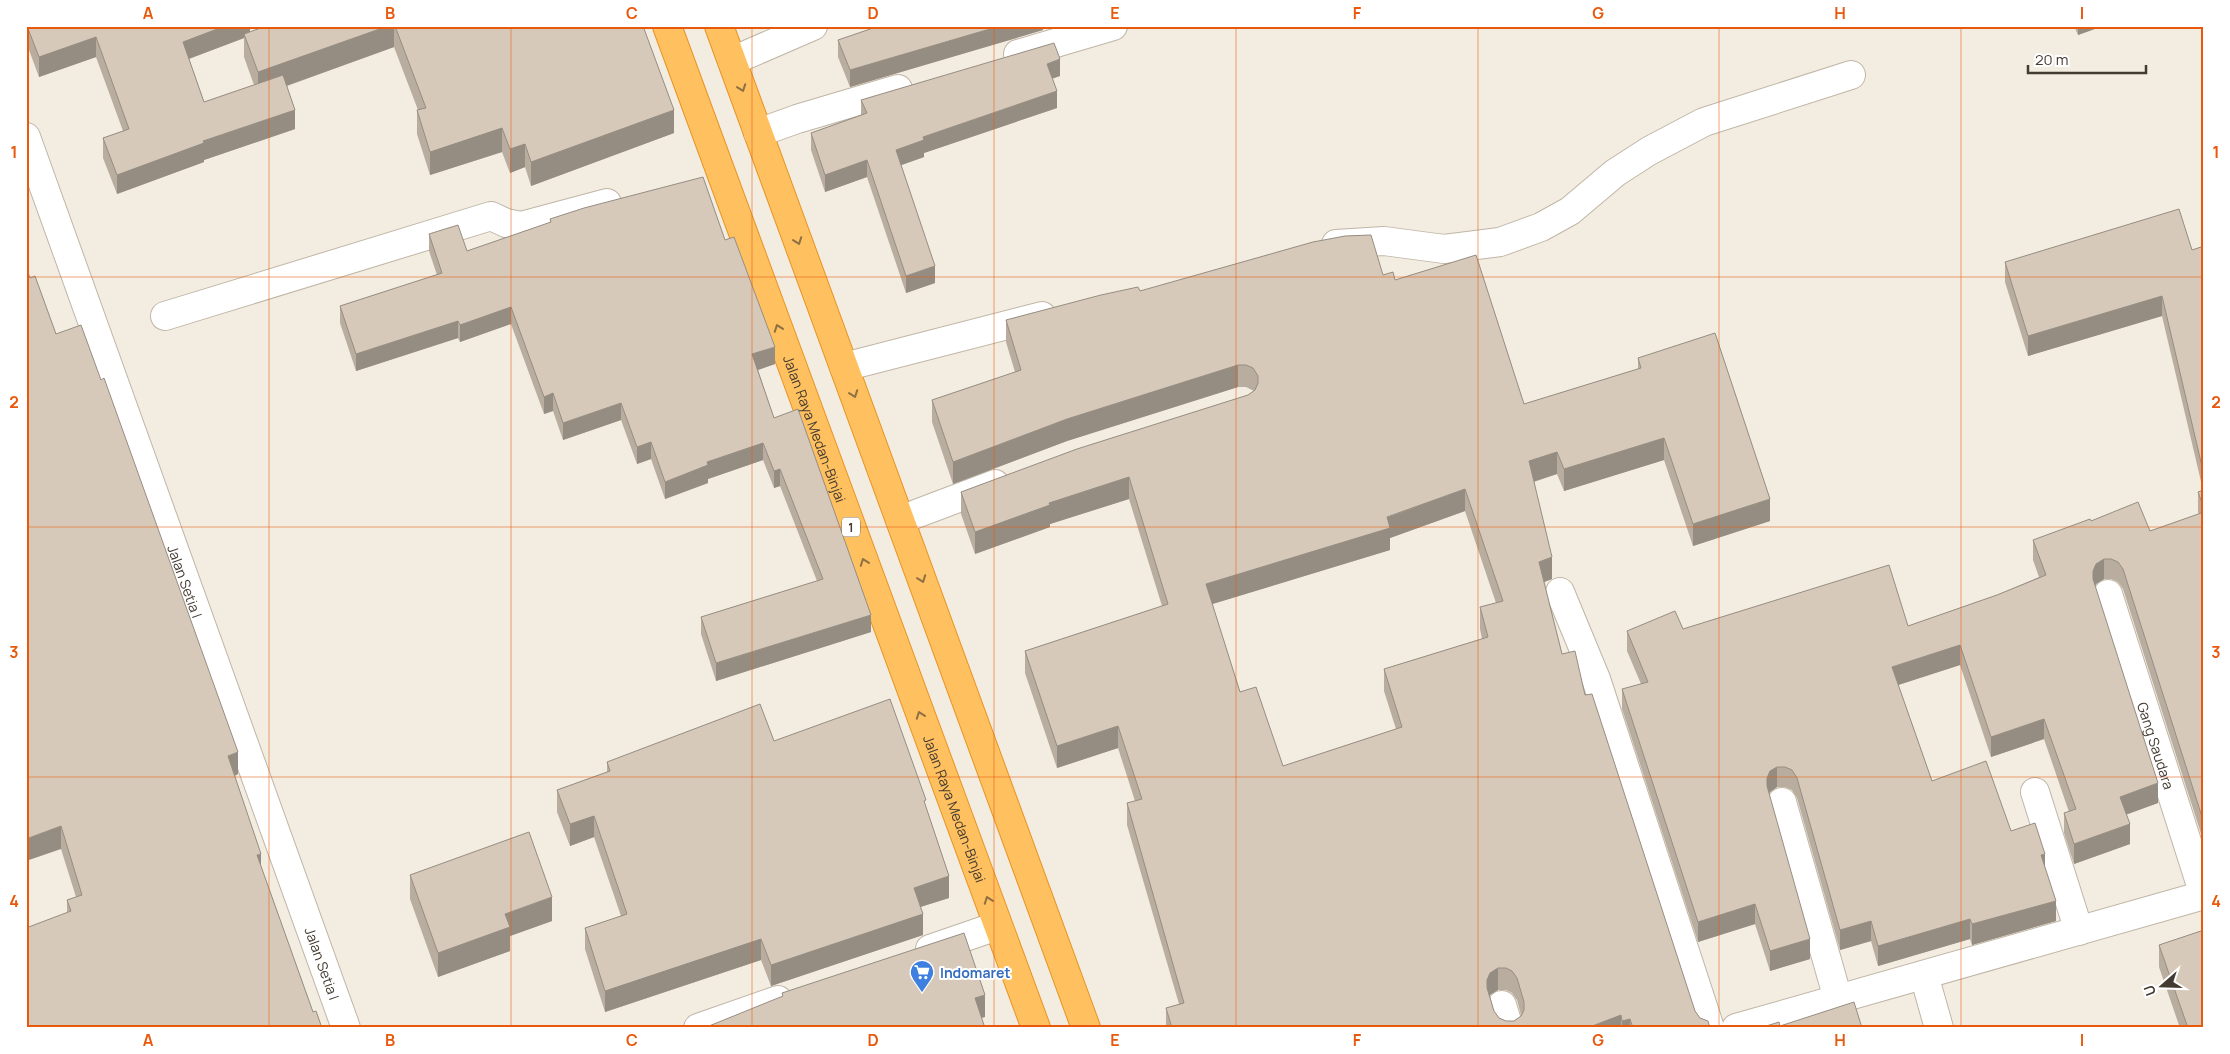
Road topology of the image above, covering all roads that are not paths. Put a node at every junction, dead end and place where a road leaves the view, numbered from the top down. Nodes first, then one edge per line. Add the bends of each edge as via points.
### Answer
1 (667, 26) edge
2 (719, 26) edge
3 (813, 26) edge
4 (1113, 26) edge
5 (998, 60) edge
6 (732, 61) junction
7 (1851, 75) dead end
8 (921, 82) edge
9 (758, 133) junction
10 (26, 137) edge
11 (633, 196) edge
12 (1311, 248) edge
13 (1068, 309) edge
14 (165, 316) dead end
15 (844, 367) junction
16 (1016, 477) edge
17 (900, 520) junction
18 (1560, 592) dead end
19 (2108, 594) dead end
20 (2035, 792) dead end
21 (1782, 802) dead end
22 (2204, 895) edge
23 (997, 926) junction
24 (2078, 931) junction
25 (904, 958) edge
26 (1924, 975) junction
27 (801, 993) edge
28 (1838, 999) junction
29 (1775, 1022) edge
30 (346, 1028) edge
31 (698, 1028) edge
32 (1036, 1028) edge
33 (1086, 1028) edge
34 (1710, 1028) edge
35 (1736, 1028) edge
36 (1939, 1028) edge

23 -> 1 highway, Jalan Raya Medan-Binjai / 1 via 709,177
2 - 6 highway
3 - 6 street
4 - 5 street
6 -> 9 highway
7 - 12 street via 1704,122 1615,173 1570,211 1541,227 1500,242 1444,249 1384,241 1343,242
8 - 9 street
9 -> 15 highway
10 - 30 street, Jalan Setia I
11 - 14 street via 521,226 506,224 491,216
13 - 15 street
15 -> 17 highway
16 - 17 street
17 -> 33 highway
18 - 34 street via 1596,679
19 - 22 street, Gang Saudara
20 - 24 street
21 - 28 street
22 - 24 street
23 - 25 street
23 - 32 highway, Jalan Raya Medan-Binjai / 1
24 - 26 street
26 - 28 street
26 - 36 street
27 - 31 street
28 - 29 street
29 - 35 street

